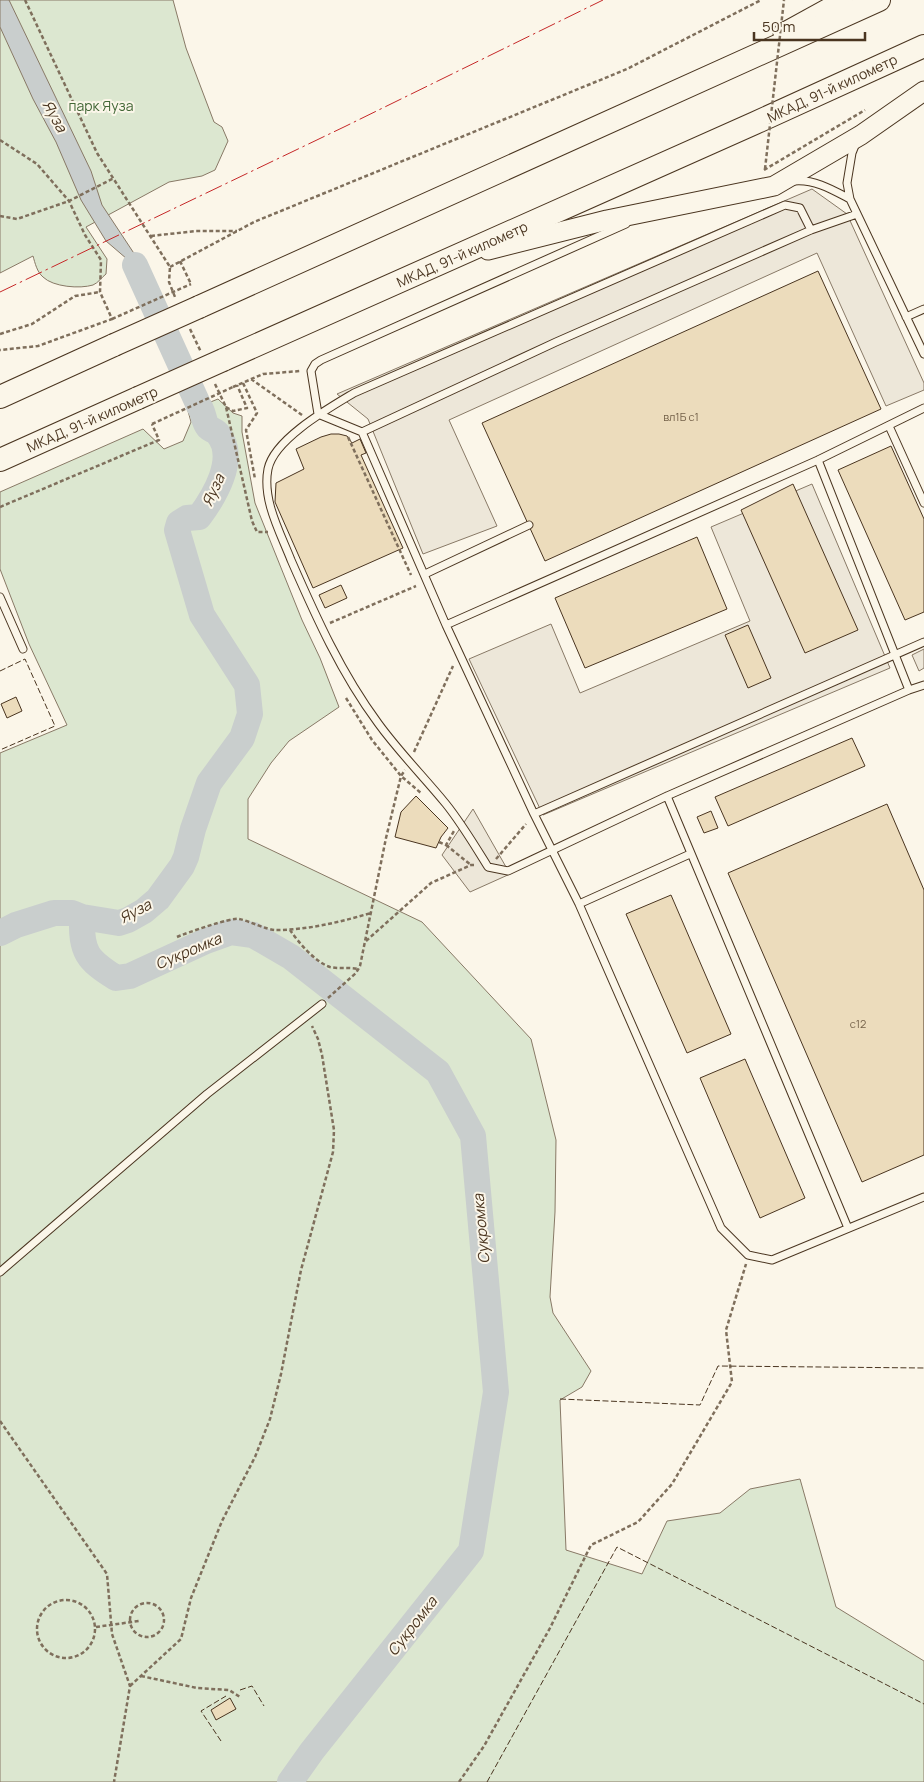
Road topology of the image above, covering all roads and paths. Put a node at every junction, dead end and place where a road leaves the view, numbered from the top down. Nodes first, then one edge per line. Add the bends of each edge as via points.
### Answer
1 (25, 0) edge
2 (761, 0) edge
3 (784, 0) edge
4 (843, 0) edge
5 (879, 0) edge
6 (924, 46) edge
7 (682, 89) junction
8 (924, 91) edge
9 (865, 110) dead end
10 (859, 136) junction
11 (0, 140) edge
12 (114, 178) junction
13 (781, 182) junction
14 (850, 199) junction
15 (69, 201) junction
16 (652, 212) junction
17 (857, 214) junction
18 (0, 216) edge
19 (811, 230) junction
20 (238, 231) junction
21 (151, 236) junction
22 (450, 259) junction
23 (180, 261) junction
24 (170, 267) junction
25 (100, 292) junction
26 (924, 309) edge
27 (188, 310) junction
28 (906, 317) junction
29 (112, 319) junction
30 (0, 334) edge
31 (0, 350) edge
32 (924, 354) edge
33 (212, 358) junction
34 (311, 370) junction
35 (251, 379) junction
36 (214, 381) dead end
37 (243, 383) junction
38 (237, 385) junction
39 (0, 397) edge
40 (226, 407) junction
41 (924, 408) edge
42 (318, 414) junction
43 (310, 421) junction
44 (889, 426) junction
45 (362, 432) junction
46 (346, 435) dead end
47 (0, 460) edge
48 (818, 460) junction
49 (256, 483) dead end
50 (924, 503) edge
51 (0, 507) edge
52 (269, 525) dead end
53 (529, 525) dead end
54 (425, 574) junction
55 (412, 577) dead end
56 (416, 586) dead end
57 (0, 597) edge
58 (446, 625) junction
59 (321, 627) junction
60 (924, 642) edge
61 (23, 649) dead end
62 (896, 654) junction
63 (457, 674) dead end
64 (924, 685) edge
65 (909, 690) junction
66 (410, 762) junction
67 (401, 776) junction
68 (667, 796) junction
69 (426, 799) dead end
70 (534, 814) junction
71 (522, 816) dead end
72 (526, 824) junction
73 (454, 830) dead end
74 (439, 842) dead end
75 (446, 845) junction
76 (552, 850) junction
77 (690, 854) junction
78 (540, 856) junction
79 (471, 865) junction
80 (488, 868) junction
81 (579, 904) junction
82 (370, 913) junction
83 (290, 930) junction
84 (177, 937) dead end
85 (364, 942) junction
86 (357, 971) junction
87 (322, 1004) joint
88 (307, 1015) junction
89 (924, 1197) edge
90 (848, 1228) junction
91 (748, 1255) junction
92 (0, 1272) edge
93 (0, 1421) edge
94 (139, 1621) dead end
95 (131, 1622) junction
96 (111, 1625) junction
97 (96, 1627) junction
98 (141, 1676) junction
99 (130, 1686) junction
100 (240, 1697) dead end
101 (114, 1782) edge
102 (459, 1782) edge

1 - 12 path via 97,152
2 - 20 path via 627,69
3 - 9 path, bridge via 764,170
4 - 7 main road
5 - 7 highway
6 - 22 highway, МКАД, 91-й километр
7 - 27 highway
8 - 10 main road
10 - 13 main road
10 - 14 lane via 852,153 847,183
11 - 15 path via 37,164
12 - 15 path
12 - 21 path
13 - 14 lane via 803,180 826,186
13 - 16 main road via 755,191
14 - 17 lane
15 - 18 path via 17,219
15 - 25 path via 101,260
16 - 22 main road
16 - 34 lane via 321,360
17 - 19 lane
17 - 28 lane
19 - 42 lane via 800,208 784,205 354,392
19 - 45 lane
20 - 21 path via 196,230
20 - 23 path
21 - 24 path
22 - 33 highway, МКАД, 91-й километр
23 - 24 path
23 - 29 path, bridge via 191,284
24 - 27 path via 169,282
25 - 29 path
25 - 30 path via 75,296 32,324
26 - 28 lane
27 - 33 path
27 - 39 highway, bridge
28 - 32 lane
29 - 31 path via 38,346
33 - 47 highway, МКАД, 91-й километр, bridge via 138,398
34 - 35 path via 263,374
34 - 42 lane
35 - 37 path
35 - 43 path
36 - 40 path
37 - 38 path
37 - 49 path via 257,413 246,430
38 - 40 path via 247,408 233,411
38 - 51 path, bridge via 152,424 159,440
40 - 52 path via 252,520 258,532 271,532
41 - 44 lane
42 - 43 lane
42 - 45 lane
43 - 59 lane via 284,443 272,460 268,469 268,496
44 - 48 lane
44 - 50 lane
45 - 54 lane
46 - 55 path
48 - 58 lane
48 - 62 lane
53 - 54 lane
54 - 58 lane
56 - 59 path
57 - 61 lane
58 - 70 lane
59 - 66 lane via 356,692
60 - 62 lane
62 - 65 lane
62 - 70 lane
63 - 66 path via 453,666
64 - 65 lane
65 - 68 lane
66 - 67 path
66 - 80 lane via 448,806
67 - 69 path
67 - 82 path
68 - 76 lane
68 - 77 lane
70 - 76 lane
71 - 72 path
72 - 78 path
72 - 80 path
73 - 75 path
74 - 75 path
75 - 79 path
76 - 78 lane
76 - 81 lane
77 - 81 lane
77 - 90 lane
78 - 80 lane via 508,871
79 - 80 path
79 - 85 path via 431,883
81 - 91 lane via 721,1228
82 - 83 path via 341,922
82 - 85 path
83 - 84 path via 272,930 236,918
83 - 86 path via 304,948 331,967 351,967
85 - 86 path
86 - 87 path
87 - 88 lane
88 - 92 lane via 207,1094
88 - 98 path via 322,1055 334,1130 333,1152 301,1270 272,1410 255,1458 222,1521 191,1598 181,1638
89 - 90 lane
90 - 91 lane via 772,1260
91 - 102 path via 726,1330 732,1382 672,1484 638,1522 591,1545 536,1653 484,1746
93 - 96 path via 106,1574
94 - 95 path
95 - 95 path via 136,1608 146,1604 160,1609 164,1620 157,1634 146,1637 136,1632
95 - 96 path
96 - 97 path
96 - 99 path
97 - 97 path via 95,1637 85,1652 68,1658 58,1657 43,1647 37,1630 43,1611 60,1600 84,1605
98 - 99 path
98 - 100 path via 197,1688 229,1690
99 - 101 path

